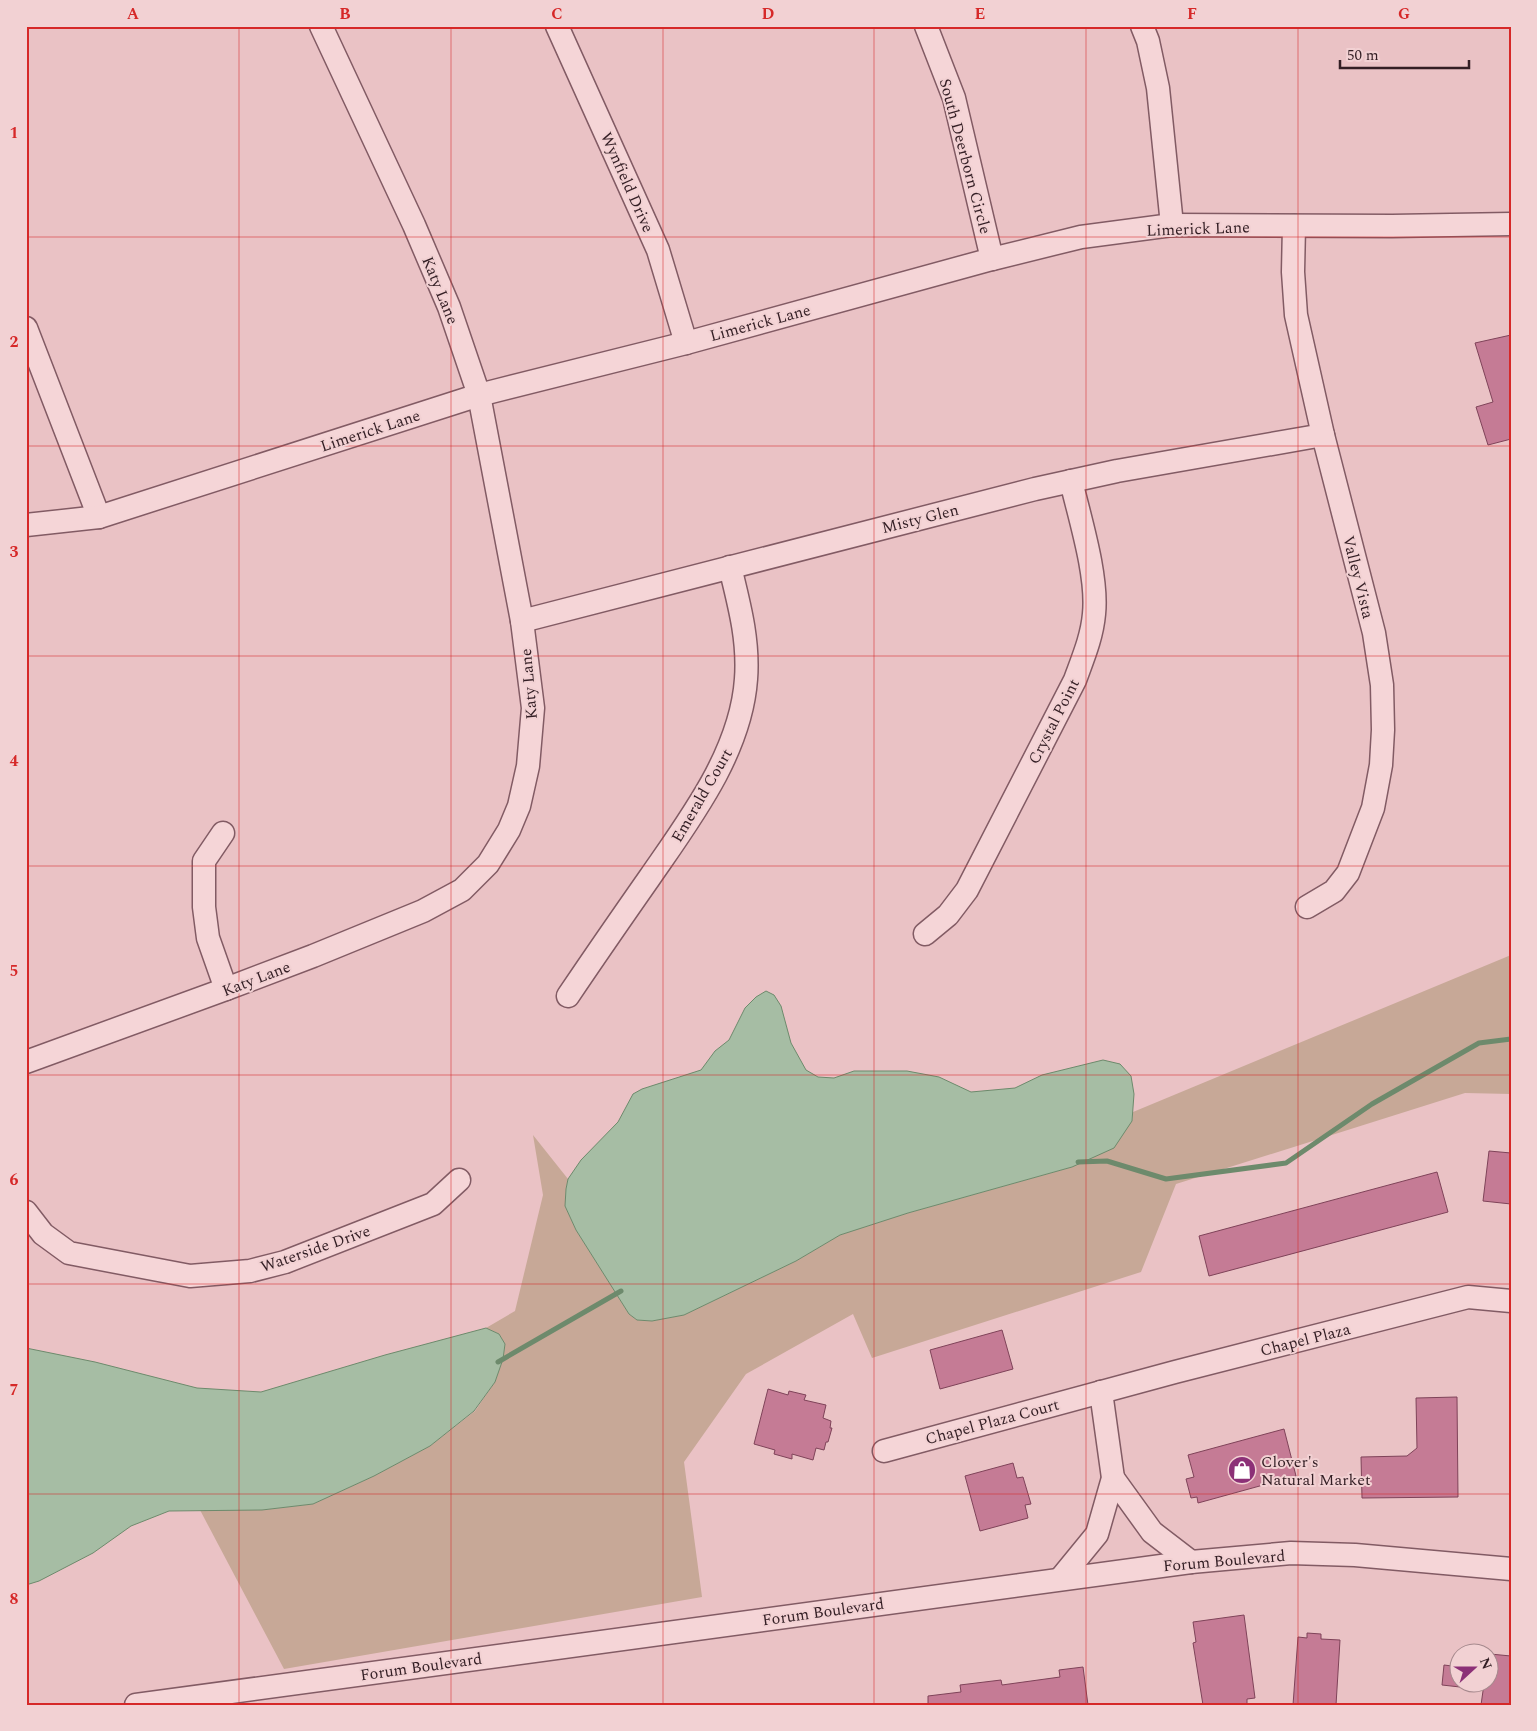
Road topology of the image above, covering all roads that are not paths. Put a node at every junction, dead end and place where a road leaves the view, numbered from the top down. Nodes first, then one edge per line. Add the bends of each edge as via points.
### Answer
1 (321, 26) edge
2 (557, 26) edge
3 (926, 26) edge
4 (1142, 26) edge
5 (1511, 224) edge
6 (1172, 225) junction
7 (1294, 226) junction
8 (992, 259) junction
9 (26, 328) edge
10 (686, 343) junction
11 (478, 395) junction
12 (1323, 436) junction
13 (1071, 481) junction
14 (99, 517) junction
15 (26, 525) edge
16 (730, 567) junction
17 (522, 621) junction
18 (224, 833) dead end
19 (1307, 907) dead end
20 (925, 934) dead end
21 (226, 990) junction
22 (568, 996) dead end
23 (26, 1062) edge
24 (459, 1180) dead end
25 (26, 1212) edge
26 (1511, 1301) edge
27 (1101, 1392) junction
28 (884, 1450) dead end
29 (1113, 1478) junction
30 (1191, 1562) junction
31 (1511, 1569) edge
32 (1061, 1578) junction
33 (136, 1705) edge

1 - 11 street, Katy Lane via 445,298
2 - 10 street, Wynfield Drive via 658,250
3 - 8 street, South Deerborn Circle via 954,98
4 - 6 street via 1158,88
5 - 7 street, Limerick Lane
6 - 7 street, Limerick Lane
6 - 8 street, Limerick Lane via 1081,237
7 - 12 street, Valley Vista via 1296,315
8 - 10 street, Limerick Lane
9 - 14 street
10 - 11 street, Limerick Lane
11 - 14 street, Limerick Lane
11 - 17 street, Katy Lane
12 - 13 street, Misty Glen via 1117,470
12 - 19 street, Valley Vista via 1374,633 1382,685 1384,730 1373,808 1348,874 1334,891
13 - 16 street, Misty Glen
13 - 20 street, Crystal Point via 1093,576 1094,612 1089,645 1075,680 967,890 948,915
14 - 15 street, Limerick Lane
16 - 17 street, Misty Glen
16 - 22 street, Emerald Court via 743,619 747,653 746,681 734,740 680,832
17 - 21 street, Katy Lane via 533,708 528,766 519,806 488,864 462,890 423,911
18 - 21 street via 204,861 204,906 208,938
21 - 23 street, Katy Lane
24 - 25 street, Waterside Drive via 433,1204 286,1262 250,1271 190,1276 69,1252 43,1234
26 - 27 street, Chapel Plaza via 1468,1297
27 - 28 street, Chapel Plaza Court
27 - 29 street
29 - 30 street via 1152,1532
29 - 32 street via 1097,1534
30 - 31 street, Forum Boulevard via 1292,1553 1355,1555
30 - 32 street, Forum Boulevard
32 - 33 street, Forum Boulevard

